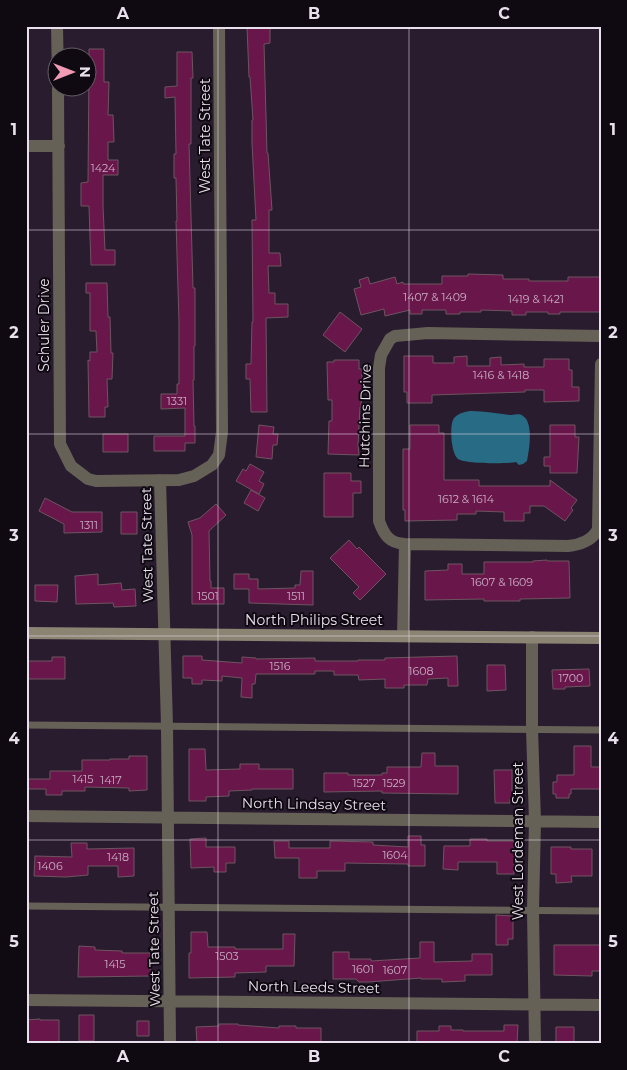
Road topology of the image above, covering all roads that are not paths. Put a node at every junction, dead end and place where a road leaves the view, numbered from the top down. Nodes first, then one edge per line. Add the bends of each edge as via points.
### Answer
1 (57, 26) edge
2 (219, 26) edge
3 (57, 48) edge
4 (58, 98) edge
5 (26, 146) edge
6 (58, 146) junction
7 (601, 336) edge
8 (601, 364) edge
9 (160, 480) junction
10 (405, 544) junction
11 (26, 633) edge
12 (164, 634) junction
13 (403, 636) junction
14 (532, 637) junction
15 (601, 638) edge
16 (26, 724) edge
17 (167, 726) junction
18 (532, 729) junction
19 (601, 730) edge
20 (26, 816) edge
21 (167, 818) junction
22 (535, 821) junction
23 (601, 822) edge
24 (26, 906) edge
25 (168, 907) junction
26 (534, 910) junction
27 (601, 911) edge
28 (26, 1000) edge
29 (169, 1001) junction
30 (534, 1004) junction
31 (601, 1005) edge
32 (170, 1044) edge
33 (535, 1044) edge

1 - 3 street
2 - 9 street, West Tate Street via 222,432 219,455 212,465 194,476
4 - 6 street, Schuler Drive
5 - 6 street
6 - 9 street, Schuler Drive via 60,444 71,466 88,479
7 - 10 street, Hutchins Drive via 428,334 390,339 381,355 379,368 379,521 390,539
8 - 10 street, Hutchins Drive via 598,529 595,535 578,545 568,546
9 - 12 street, West Tate Street
10 - 13 street
11 - 12 street, North Philips Street
12 - 13 street, North Philips Street
12 - 17 street, West Tate Street
13 - 14 street, North Philips Street
14 - 15 street, North Philips Street
14 - 18 street, West Lordeman Street
16 - 17 lane
17 - 18 lane
17 - 21 street, West Tate Street
18 - 19 lane
18 - 22 street, West Lordeman Street
20 - 21 street, North Lindsay Street
21 - 22 street, North Lindsay Street
21 - 25 street, West Tate Street
22 - 23 street, North Lindsay Street
22 - 26 street, West Lordeman Street
24 - 25 lane
25 - 26 lane
25 - 29 street, West Tate Street
26 - 27 lane
26 - 30 street, West Lordeman Street
28 - 29 street, North Leeds Street
29 - 30 street, North Leeds Street
29 - 32 street, West Tate Street
30 - 31 street, North Leeds Street
30 - 33 street, West Lordeman Street

